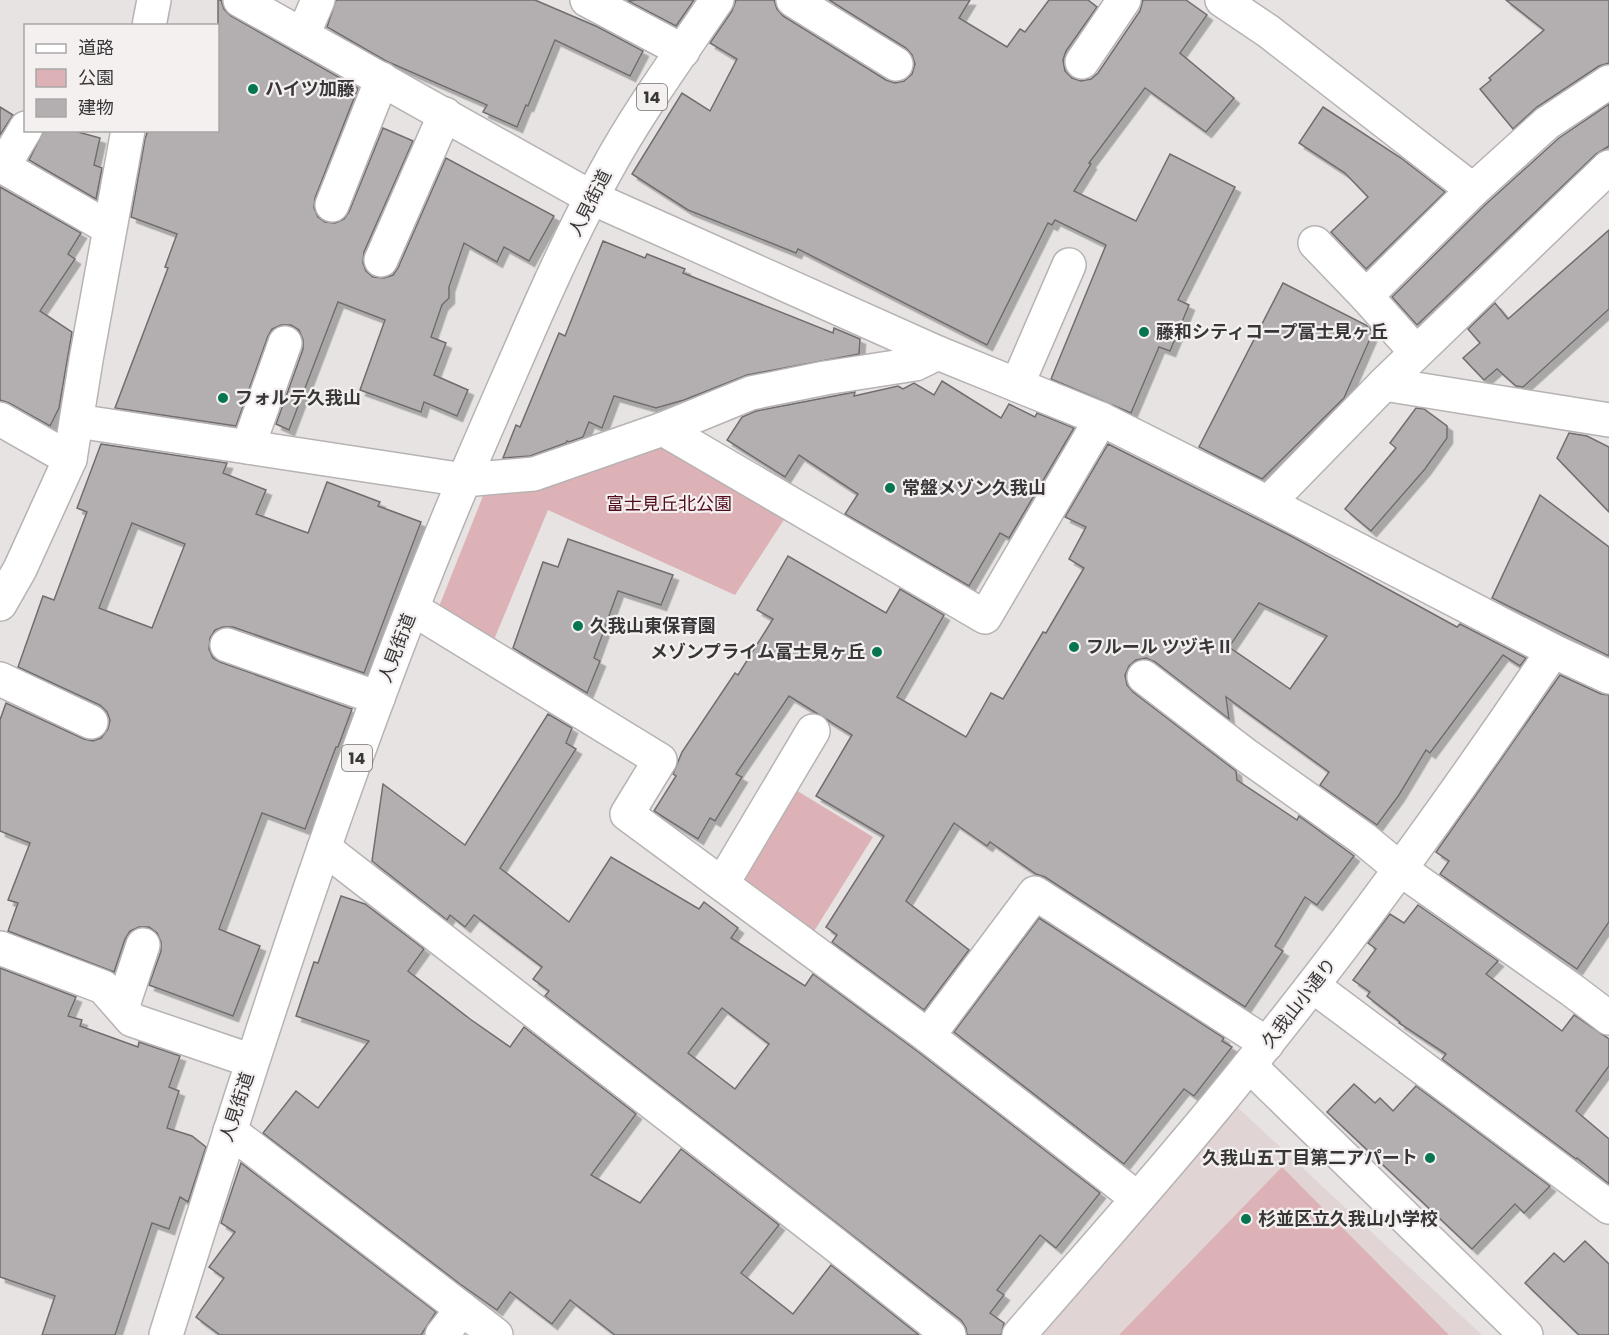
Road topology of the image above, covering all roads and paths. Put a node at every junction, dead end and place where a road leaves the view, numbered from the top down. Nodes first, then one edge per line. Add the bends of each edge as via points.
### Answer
1 (154, 0) edge
2 (240, 0) edge
3 (318, 0) edge
4 (587, 0) edge
5 (717, 0) edge
6 (793, 0) edge
7 (1124, 0) edge
8 (1222, 0) edge
9 (149, 24) edge
10 (303, 36) junction
11 (683, 51) junction
12 (1082, 62) dead end
13 (896, 64) dead end
14 (382, 79) junction
15 (1609, 82) edge
16 (445, 114) junction
17 (24, 131) edge
18 (128, 132) edge
19 (2, 166) edge
20 (1609, 167) edge
21 (1473, 190) junction
22 (592, 198) junction
23 (332, 205) dead end
24 (109, 228) junction
25 (1315, 243) dead end
26 (381, 260) dead end
27 (1069, 265) dead end
28 (1366, 296) junction
29 (285, 343) dead end
30 (1416, 352) junction
31 (938, 353) junction
32 (1384, 384) junction
33 (1017, 385) junction
34 (0, 419) edge
35 (1101, 419) junction
36 (1609, 420) edge
37 (77, 421) junction
38 (663, 429) junction
39 (248, 447) junction
40 (70, 459) junction
41 (464, 480) junction
42 (1268, 503) junction
43 (0, 604) edge
44 (413, 609) junction
45 (227, 645) dead end
46 (1553, 651) junction
47 (1144, 677) dead end
48 (1609, 677) edge
49 (0, 679) edge
50 (378, 698) junction
51 (91, 722) dead end
52 (813, 731) dead end
53 (324, 848) junction
54 (1400, 869) junction
55 (722, 884) junction
56 (143, 945) dead end
57 (0, 948) edge
58 (1313, 986) junction
59 (122, 1008) junction
60 (1609, 1018) edge
61 (928, 1036) junction
62 (1258, 1055) junction
63 (252, 1061) junction
64 (230, 1131) junction
65 (1137, 1198) junction
66 (1609, 1207) edge
67 (462, 1309) junction
68 (165, 1335) edge
69 (442, 1335) edge
70 (496, 1335) edge
71 (949, 1335) edge
72 (1019, 1335) edge
73 (1526, 1335) edge

1 - 9 street
2 - 10 street
3 - 10 street
4 - 11 street
5 - 11 street, 人見街道 / 14
6 - 13 street
7 - 12 street
8 - 21 street via 1268,31
10 - 14 street
11 - 22 street, 人見街道 / 14
14 - 16 street
14 - 23 street
15 - 21 street via 1547,123
16 - 22 street
16 - 26 street
17 - 19 street
18 - 24 street
19 - 24 street
20 - 30 street
21 - 28 street
22 - 31 street
22 - 41 street, 人見街道 / 14
24 - 37 street
25 - 28 street
27 - 33 street
28 - 30 street
29 - 39 street
30 - 32 street
31 - 33 street
31 - 38 street via 915,364 751,393
32 - 36 street
32 - 42 street
33 - 35 street
34 - 40 street
35 - 38 street via 985,617
35 - 42 street
37 - 39 street
37 - 40 street
38 - 41 street via 534,474
39 - 41 street
40 - 43 street
41 - 44 street, 人見街道 / 14
42 - 46 street
44 - 50 street, 人見街道 / 14
44 - 55 street via 660,760 627,814
45 - 50 street
46 - 48 street
46 - 54 street, 久我山小通り
47 - 54 street
49 - 51 street
50 - 53 street, 人見街道 / 14
52 - 55 street
53 - 63 street, 人見街道 / 14
53 - 71 street
54 - 58 street, 久我山小通り
54 - 60 street
55 - 61 street
56 - 59 street
57 - 59 street via 103,987
58 - 62 street, 久我山小通り
58 - 66 street
59 - 63 street via 132,1020
61 - 62 street via 1035,893
61 - 65 street
62 - 65 street, 久我山小通り
62 - 73 street
63 - 64 street, 人見街道 / 14
64 - 67 street
64 - 68 street, 人見街道 / 14
65 - 72 street, 久我山小通り
67 - 69 street
67 - 70 street

